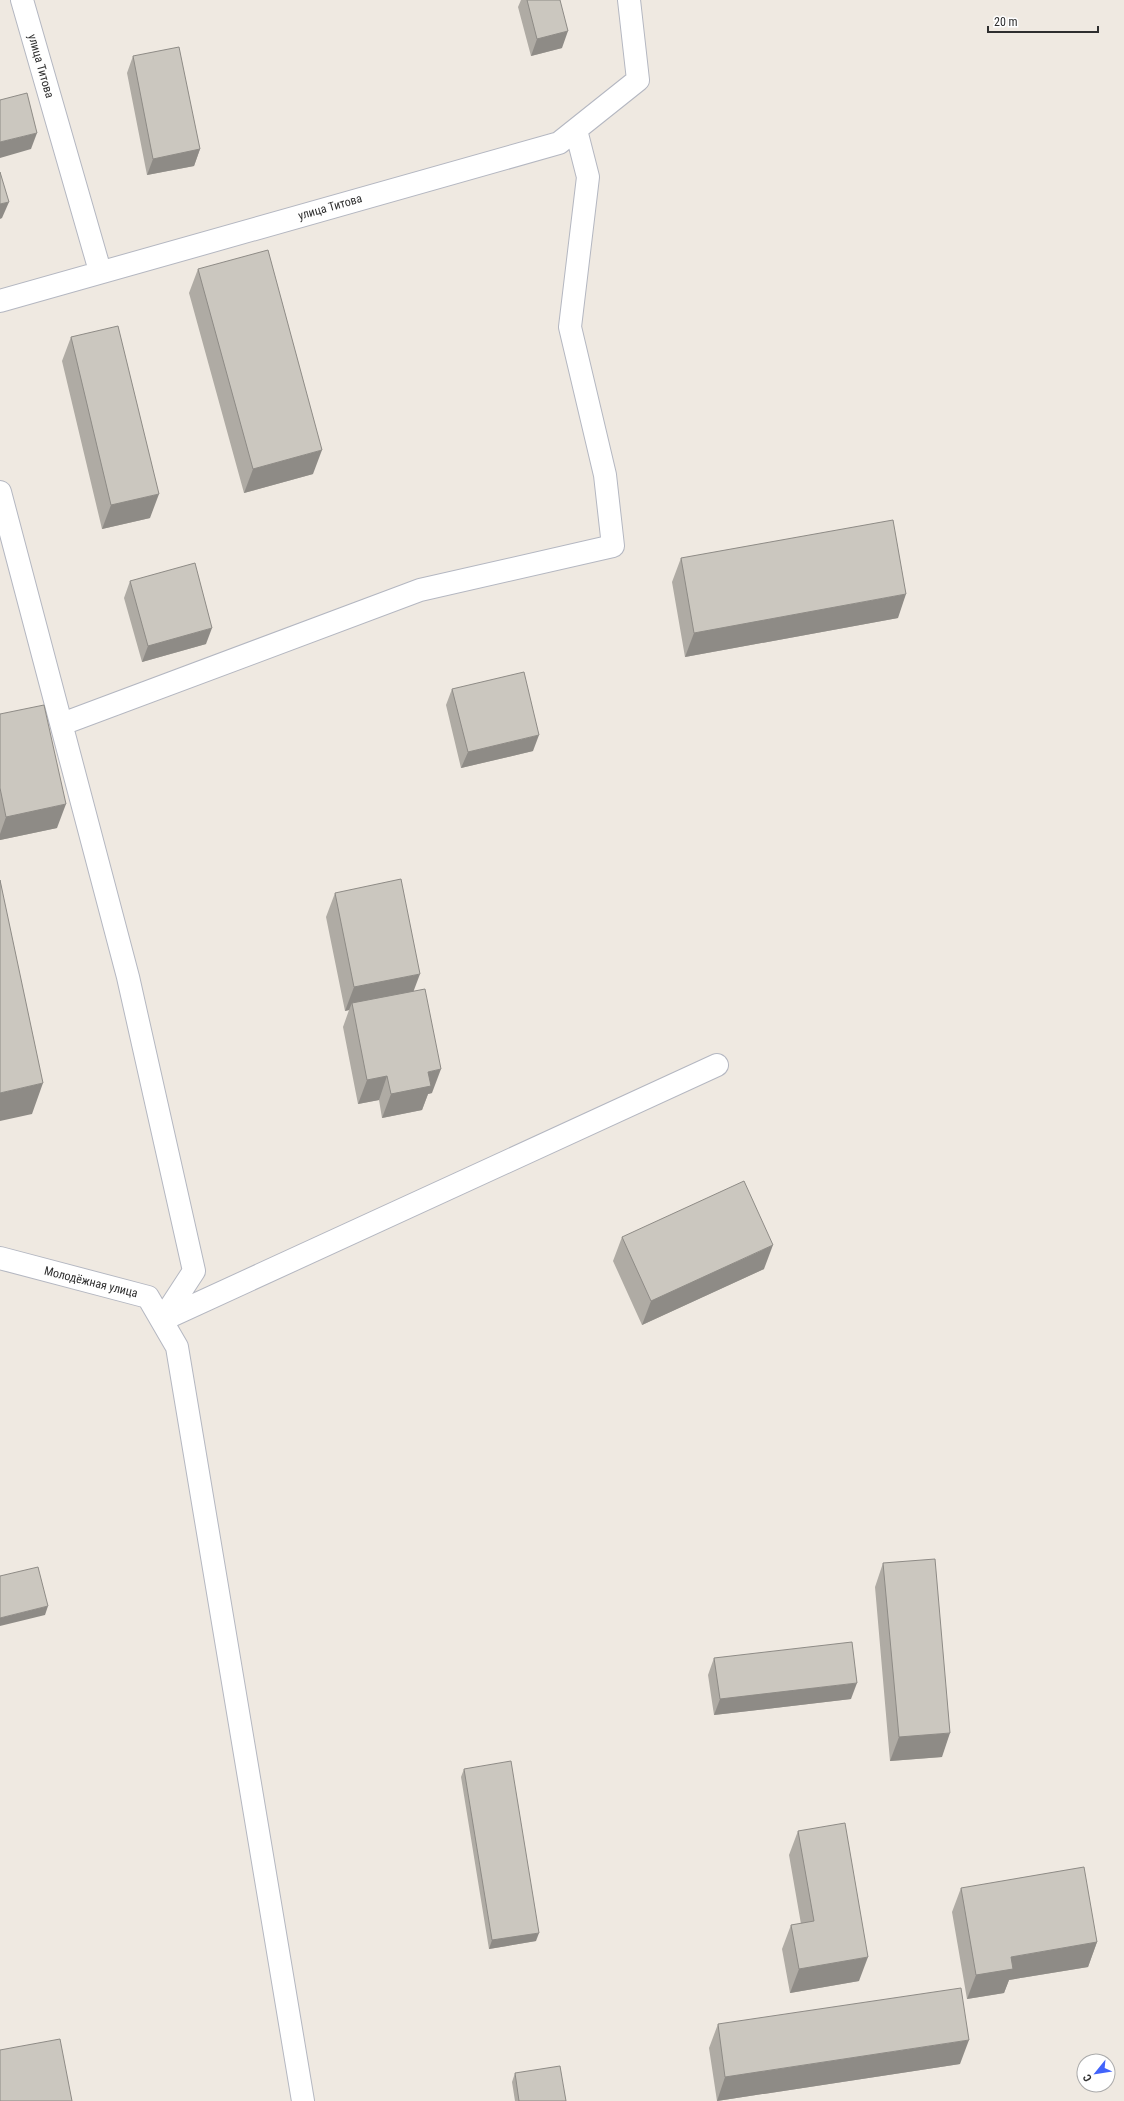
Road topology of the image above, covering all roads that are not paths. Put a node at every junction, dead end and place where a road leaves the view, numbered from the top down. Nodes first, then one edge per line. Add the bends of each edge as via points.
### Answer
1 (22, 0) edge
2 (629, 0) edge
3 (567, 137) junction
4 (100, 271) junction
5 (0, 301) edge
6 (0, 492) edge
7 (62, 724) junction
8 (717, 1065) dead end
9 (0, 1258) edge
10 (162, 1320) junction
11 (302, 2101) edge

1 - 4 street, улица Титова
2 - 3 street via 638,80
3 - 4 street, улица Титова
3 - 7 street via 588,177 570,327 605,475 612,546 420,590
4 - 5 street, улица Титова
6 - 7 street
7 - 10 street via 128,977 194,1271
8 - 10 street
9 - 10 street, Молодёжная улица via 148,1297
10 - 11 street, Молодёжная улица via 177,1347

